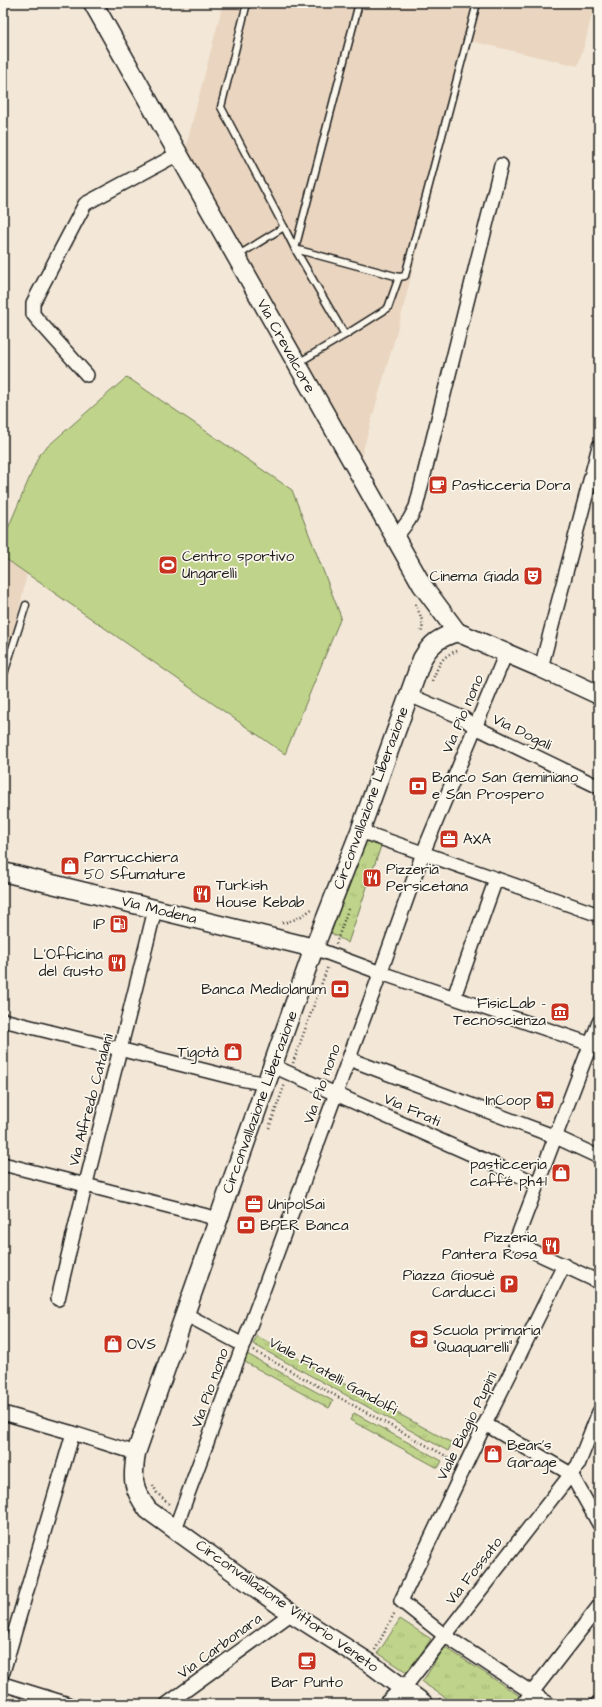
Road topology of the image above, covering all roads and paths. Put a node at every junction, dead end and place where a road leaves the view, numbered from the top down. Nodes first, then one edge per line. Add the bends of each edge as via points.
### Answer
1 (93, 3) edge
2 (247, 3) edge
3 (359, 3) edge
4 (477, 3) edge
5 (178, 154) junction
6 (501, 165) dead end
7 (284, 227) junction
8 (295, 249) junction
9 (236, 256) junction
10 (399, 277) junction
11 (345, 335) junction
12 (296, 364) junction
13 (87, 375) dead end
14 (599, 446) edge
15 (396, 537) junction
16 (26, 605) dead end
17 (422, 629) dead end
18 (451, 634) junction
19 (420, 637) dead end
20 (506, 653) junction
21 (541, 668) junction
22 (3, 677) edge
23 (409, 695) junction
24 (599, 695) edge
25 (475, 727) junction
26 (599, 787) edge
27 (360, 831) junction
28 (423, 853) junction
29 (3, 872) edge
30 (496, 879) junction
31 (315, 906) dead end
32 (155, 909) junction
33 (599, 916) edge
34 (277, 924) dead end
35 (314, 948) junction
36 (381, 972) junction
37 (454, 998) junction
38 (3, 1020) edge
39 (599, 1022) edge
40 (595, 1045) edge
41 (121, 1050) junction
42 (349, 1059) junction
43 (273, 1066) junction
44 (267, 1084) junction
45 (336, 1094) junction
46 (556, 1137) junction
47 (599, 1157) edge
48 (3, 1164) edge
49 (538, 1184) junction
50 (84, 1185) junction
51 (219, 1219) junction
52 (564, 1265) junction
53 (599, 1282) edge
54 (58, 1299) dead end
55 (185, 1314) junction
56 (243, 1345) junction
57 (599, 1412) edge
58 (3, 1413) edge
59 (485, 1424) junction
60 (73, 1432) junction
61 (136, 1453) junction
62 (464, 1467) junction
63 (571, 1474) junction
64 (148, 1510) joint
65 (599, 1524) edge
66 (175, 1529) junction
67 (401, 1601) junction
68 (599, 1606) edge
69 (292, 1613) junction
70 (444, 1635) junction
71 (368, 1662) junction
72 (3, 1672) edge
73 (3, 1684) edge
74 (404, 1688) junction
75 (532, 1692) junction
76 (68, 1704) edge
77 (167, 1704) edge
78 (387, 1704) edge
79 (424, 1704) edge
80 (523, 1704) edge
81 (549, 1704) edge

1 - 5 main road, Via Crevalcore
2 - 7 lane via 221,107
3 - 8 lane
4 - 10 lane via 405,276
5 - 9 main road, Via Crevalcore
5 - 13 street via 85,204 33,304 33,314
6 - 15 street via 416,507
7 - 8 lane
7 - 9 lane
8 - 10 lane
8 - 11 lane
9 - 12 main road, Via Crevalcore
10 - 11 lane via 388,308
11 - 12 lane
12 - 15 main road, Via Crevalcore
14 - 21 street
15 - 18 main road, Via Crevalcore
16 - 22 lane
17 - 19 path
18 - 20 main road
18 - 23 main road, Circonvallazione Liberazione via 429,646
20 - 21 main road
20 - 25 street, Via Pio nono
21 - 24 main road
23 - 25 street, Via Dogali via 463,718
23 - 27 main road, Circonvallazione Liberazione
25 - 26 street, Via Dogali
25 - 28 street, Via Pio nono
27 - 28 street
27 - 35 main road, Circonvallazione Liberazione
28 - 30 street
28 - 36 street, Via Pio nono
29 - 32 main road, Via Modena
30 - 33 street
30 - 37 street
31 - 34 path via 291,922
32 - 35 main road, Via Modena
32 - 41 street, Via Alfredo Catalani
35 - 36 street
35 - 43 main road, Circonvallazione Liberazione
36 - 37 street
36 - 42 street, Via Pio nono
37 - 40 street
38 - 41 street
39 - 40 street
40 - 46 street
41 - 44 street
41 - 50 street, Via Alfredo Catalani
42 - 45 street, Via Pio nono
42 - 46 street
43 - 44 main road, Circonvallazione Liberazione
43 - 45 street, Via Frati
44 - 51 main road, Circonvallazione Liberazione
45 - 49 street, Via Frati
45 - 56 street, Via Pio nono
46 - 47 street
46 - 49 street
48 - 50 street
49 - 52 street via 515,1243
50 - 51 street
50 - 54 street, Via Alfredo Catalani
51 - 55 main road, Circonvallazione Liberazione
52 - 53 street
52 - 59 street, Viale Biagio Pupini
55 - 56 street
55 - 61 main road, Circonvallazione Liberazione
56 - 62 path, Viale Fratelli Gandolfi
56 - 66 street, Via Pio nono
57 - 63 street, Via Fossato via 578,1465
58 - 60 street
59 - 62 street, Viale Biagio Pupini
59 - 63 street
60 - 61 street
60 - 72 street
61 - 64 main road, Circonvallazione Liberazione via 133,1478 137,1495
62 - 67 street, Viale Biagio Pupini
63 - 65 street
63 - 70 street, Via Fossato
64 - 66 main road, Circonvallazione Vittorio Veneto
66 - 69 main road, Circonvallazione Vittorio Veneto
67 - 70 street
67 - 71 path
68 - 75 street
69 - 71 main road, Circonvallazione Vittorio Veneto
69 - 77 street, Via Carbonara
70 - 74 street, Via Fossato
70 - 75 street
71 - 74 main road, Circonvallazione Vittorio Veneto
73 - 76 street
74 - 78 street
74 - 79 main road, Circonvallazione Vittorio Veneto
75 - 80 street
75 - 81 street

